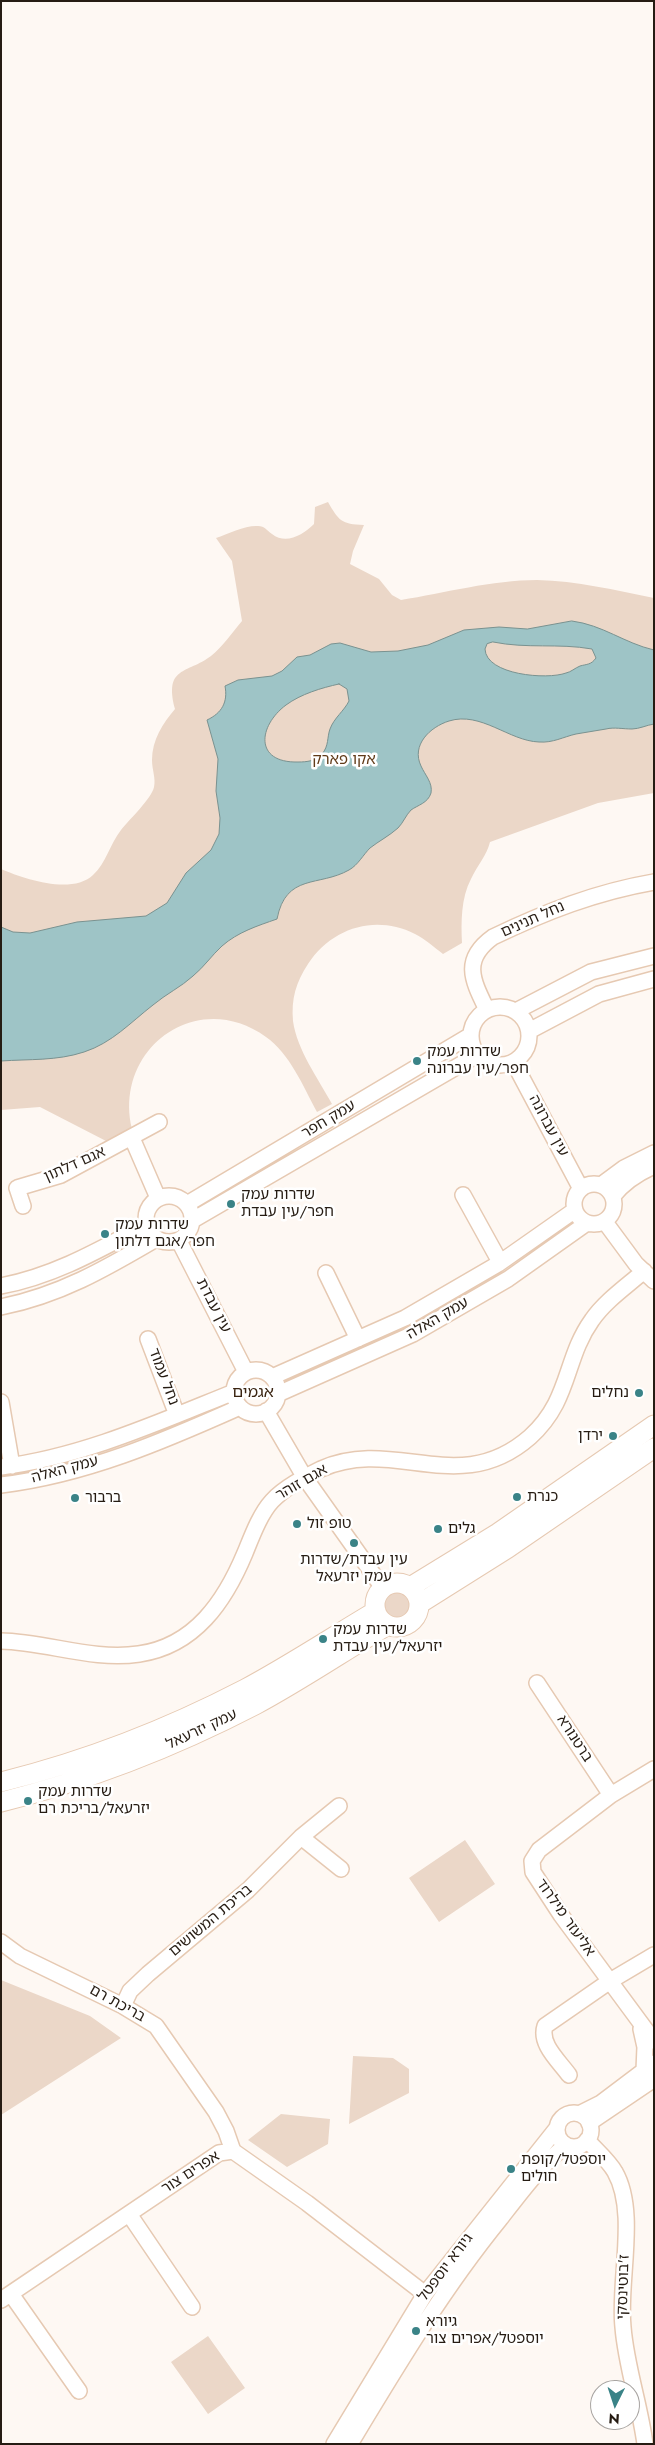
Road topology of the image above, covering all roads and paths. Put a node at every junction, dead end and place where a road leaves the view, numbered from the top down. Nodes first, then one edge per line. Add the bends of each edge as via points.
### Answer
1 (654, 882) edge
2 (654, 956) edge
3 (654, 979) edge
4 (487, 1010) junction
5 (516, 1011) junction
6 (529, 1031) junction
7 (471, 1035) junction
8 (478, 1055) junction
9 (514, 1062) junction
10 (159, 1122) dead end
11 (132, 1138) junction
12 (654, 1153) edge
13 (654, 1166) edge
14 (600, 1185) junction
15 (581, 1189) junction
16 (463, 1195) dead end
17 (613, 1196) junction
18 (158, 1198) junction
19 (187, 1204) junction
20 (23, 1206) dead end
21 (575, 1210) junction
22 (192, 1220) junction
23 (605, 1222) junction
24 (587, 1223) junction
25 (146, 1225) junction
26 (156, 1239) junction
27 (179, 1241) junction
28 (500, 1262) junction
29 (326, 1272) dead end
30 (649, 1276) edge
31 (1, 1286) edge
32 (1, 1307) edge
33 (148, 1339) dead end
34 (358, 1339) junction
35 (246, 1372) junction
36 (272, 1377) junction
37 (234, 1392) junction
38 (278, 1394) junction
39 (1, 1402) edge
40 (240, 1407) junction
41 (266, 1411) junction
42 (177, 1415) junction
43 (654, 1425) edge
44 (654, 1448) edge
45 (6, 1466) edge
46 (305, 1478) junction
47 (1, 1485) edge
48 (383, 1588) junction
49 (414, 1595) junction
50 (382, 1618) junction
51 (1, 1641) edge
52 (537, 1683) dead end
53 (654, 1769) edge
54 (1, 1782) edge
55 (611, 1795) junction
56 (1, 1802) edge
57 (338, 1806) dead end
58 (301, 1837) junction
59 (341, 1869) dead end
60 (1, 1942) edge
61 (654, 1956) edge
62 (610, 1981) junction
63 (123, 2006) junction
64 (640, 2025) junction
65 (654, 2041) edge
66 (650, 2071) edge
67 (569, 2075) dead end
68 (584, 2118) junction
69 (557, 2128) junction
70 (587, 2140) junction
71 (566, 2145) junction
72 (233, 2151) junction
73 (129, 2214) junction
74 (425, 2294) junction
75 (6, 2297) edge
76 (192, 2307) dead end
77 (80, 2391) dead end
78 (334, 2444) edge
79 (350, 2444) edge
80 (645, 2444) edge

1 - 4 street, נחל תנינים via 616,888 562,906 483,944 473,962 472,973
2 - 5 street via 591,972
3 - 6 street via 599,994
4 - 5 street via 497,1007
4 - 7 street via 476,1020
5 - 6 street via 527,1023
6 - 9 street via 529,1046
7 - 8 street
7 - 19 street, עמק חפר
8 - 9 street via 494,1065
8 - 22 street, עמק חפר
9 - 15 street, עין עברונה
10 - 11 street, אגם דלתון
11 - 18 street
11 - 20 street, אגם דלתון via 61,1175 17,1188
12 - 14 street
13 - 17 street via 621,1186
14 - 15 street via 592,1184
14 - 17 street
15 - 21 street via 575,1198
16 - 28 street
17 - 23 street via 615,1206
18 - 19 street via 170,1196
18 - 25 street via 149,1207
19 - 22 street
21 - 24 street
21 - 28 street, עמק האלה
22 - 27 street via 189,1232
23 - 24 street
23 - 30 street
24 - 38 street, עמק האלה via 508,1278 413,1334
25 - 26 street
25 - 31 street via 61,1269
26 - 27 street via 166,1243
26 - 32 street via 68,1288
27 - 35 street, עין עבדת
28 - 34 street, עמק האלה via 405,1318
29 - 34 street
30 - 46 street, אגם זוהר via 592,1319 575,1353 557,1404 529,1438 511,1450 479,1463 452,1468 382,1458 357,1460 330,1466
33 - 42 street, נחל עמוד
34 - 36 street, עמק האלה
35 - 36 street via 262,1371
35 - 37 street via 237,1380
36 - 38 street
37 - 40 street
37 - 42 street, עמק האלה
38 - 41 street via 273,1406
39 - 45 street
40 - 41 street via 252,1413
40 - 47 street, עמק האלה via 143,1448 80,1469
41 - 46 street
42 - 45 street, עמק האלה via 75,1451
43 - 49 main road
44 - 49 main road via 508,1548
46 - 48 street
46 - 51 street, אגם זוהר via 271,1502 214,1611 180,1640 158,1650 116,1656
48 - 49 main road via 396,1583
48 - 50 main road via 376,1598
49 - 50 main road via 416,1617 408,1624 398,1627
50 - 54 main road, עמק יזרעאל via 190,1717 118,1747 44,1772
50 - 56 main road, עמק יזרעאל via 256,1704 198,1733 125,1765 50,1790
52 - 55 street, ברטנורא
53 - 55 street, אליעזר מילרוד
55 - 62 street, אליעזר מילרוד via 540,1850 532,1861 533,1872
57 - 58 street, בריכת המשושים
58 - 59 street
58 - 63 street, בריכת המשושים via 248,1890 130,1991
60 - 63 street, בריכת רם via 28,1961
61 - 62 street
62 - 64 street, אליעזר מילרוד
62 - 67 street via 545,2026 544,2041
63 - 72 street, בריכת רם via 156,2026 216,2112
64 - 65 street, אליעזר מילרוד
64 - 66 street, אליעזר מילרוד
66 - 68 street
68 - 69 street via 564,2116
68 - 70 street via 590,2132
69 - 71 street via 559,2138
69 - 74 street, גיורא יוספטל
70 - 71 street via 579,2146
70 - 80 street, ז'בוטינסקי via 615,2171 622,2191 626,2242 623,2328
71 - 79 street, גיורא יוספטל via 546,2161 471,2255
72 - 73 street, אפרים צור via 219,2153
72 - 74 street, אפרים צור
73 - 75 street, אפרים צור
73 - 76 street
74 - 78 street, גיורא יוספטל
75 - 77 street

